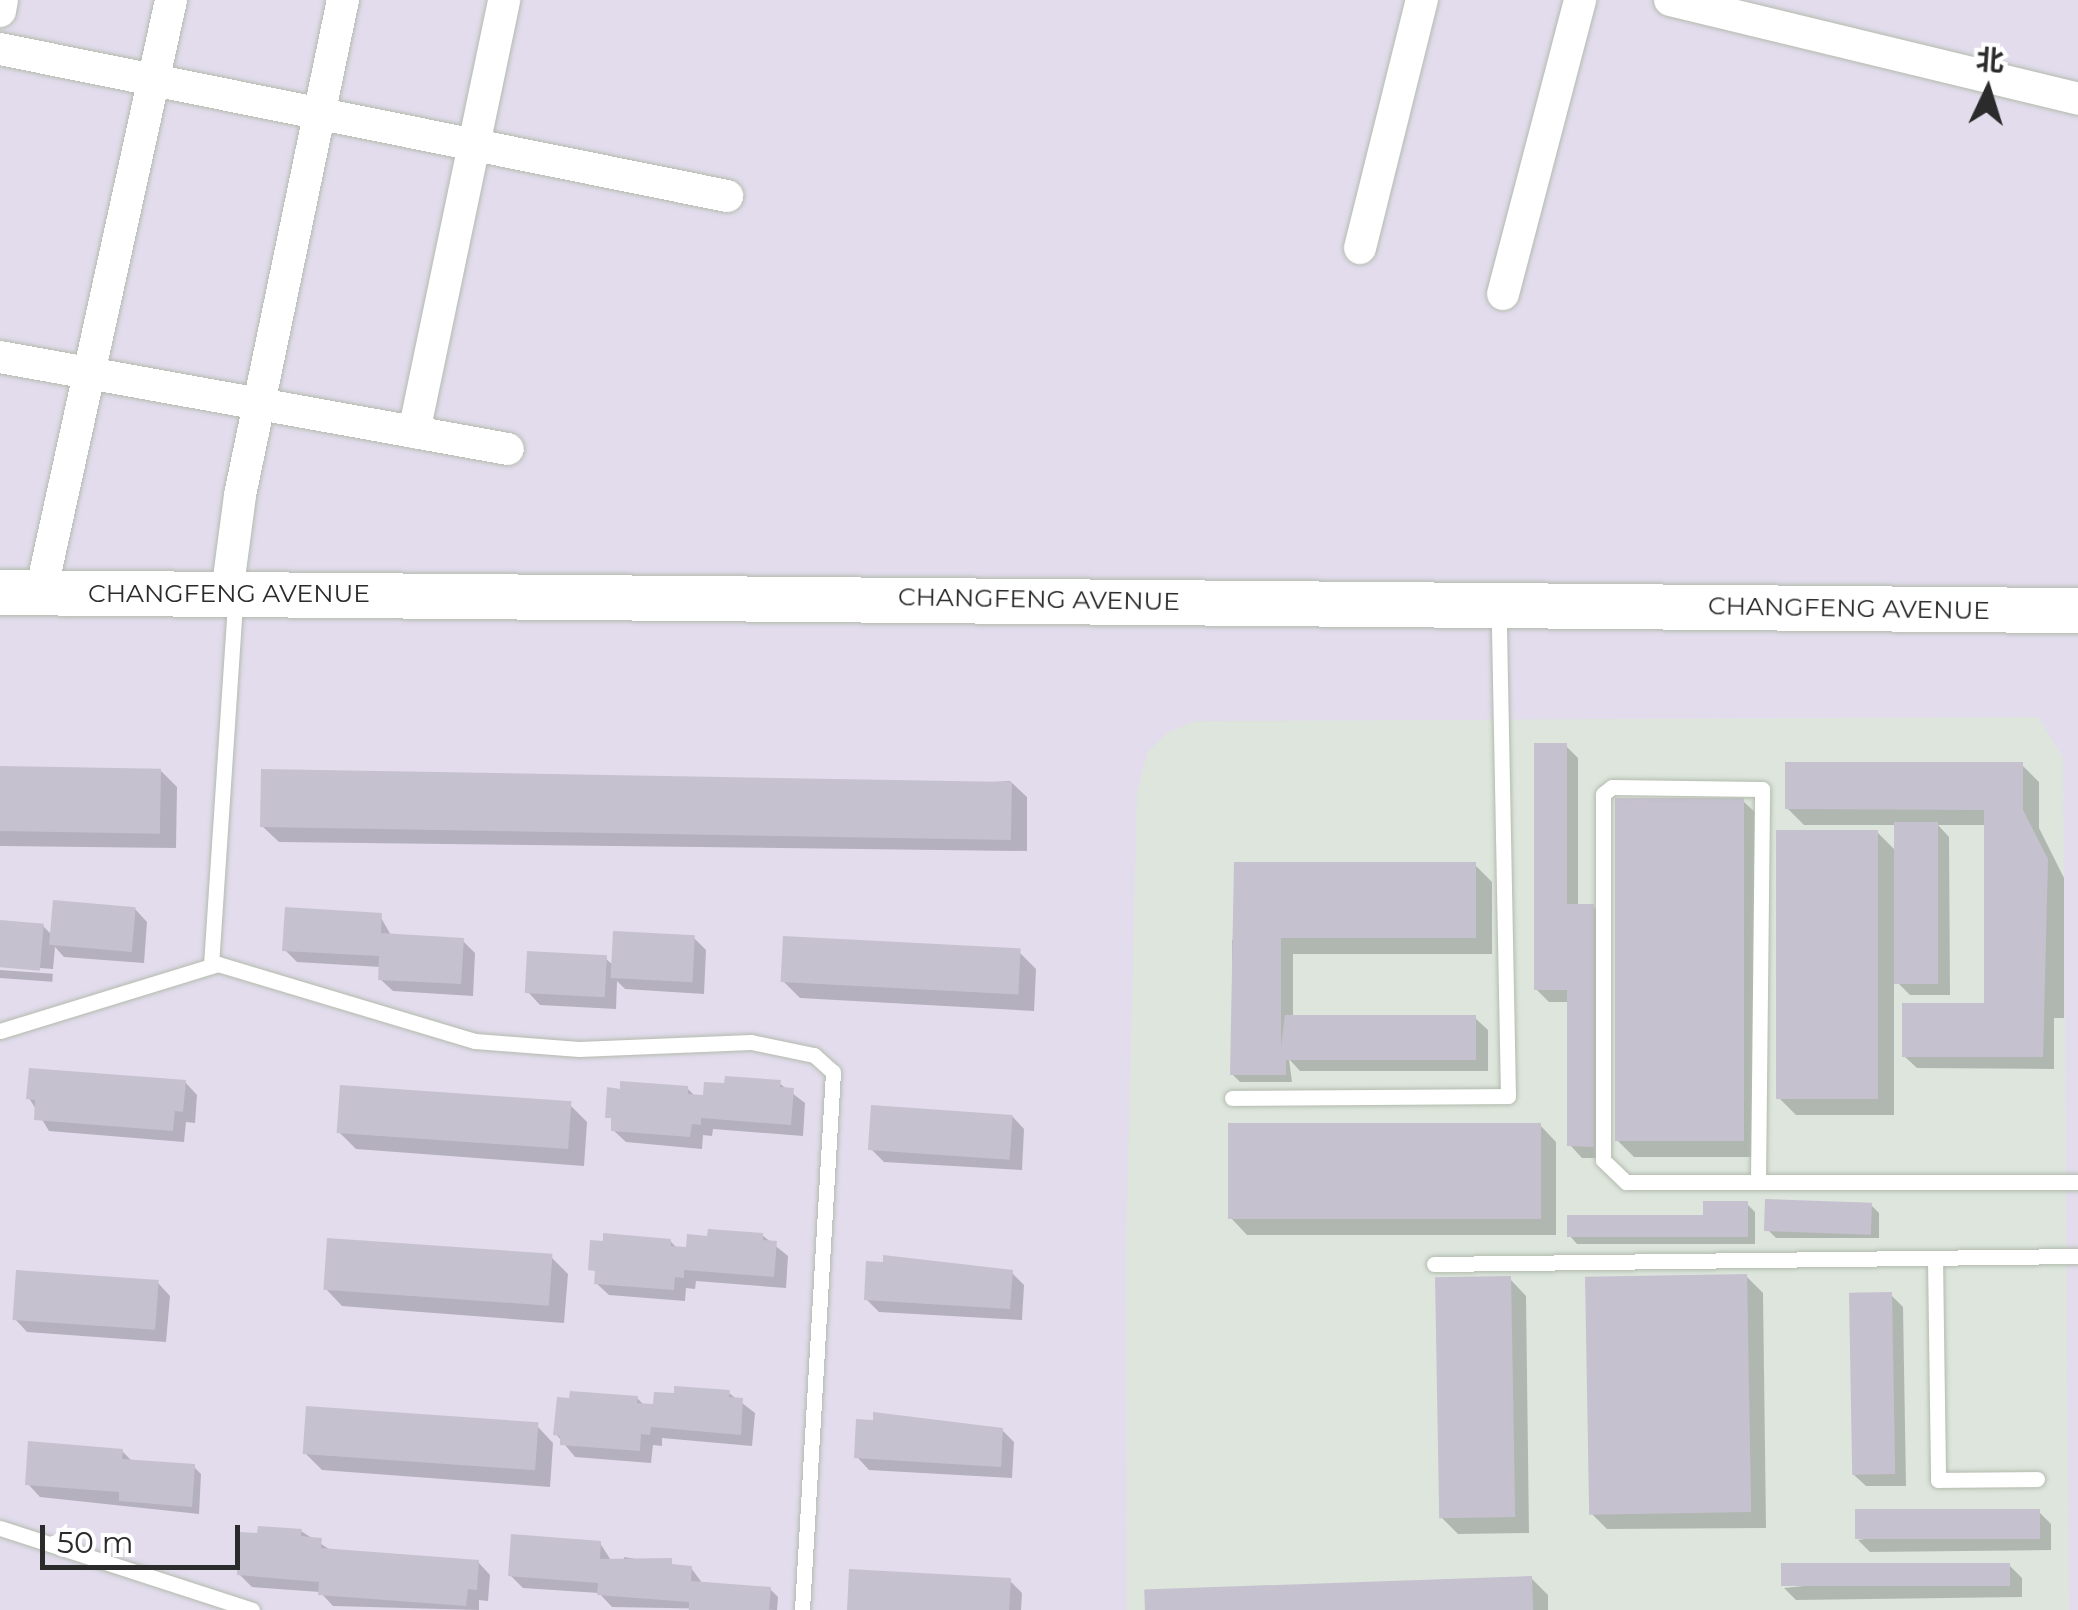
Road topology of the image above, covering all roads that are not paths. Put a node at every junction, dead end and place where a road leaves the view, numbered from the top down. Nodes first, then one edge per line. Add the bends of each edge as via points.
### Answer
1 (2, 0) edge
2 (171, 0) edge
3 (342, 0) edge
4 (504, 0) edge
5 (1422, 0) edge
6 (1580, 0) edge
7 (1670, 0) edge
8 (1738, 8) edge
9 (0, 11) edge
10 (0, 49) edge
11 (154, 80) junction
12 (2078, 99) edge
13 (319, 114) junction
14 (474, 145) junction
15 (727, 196) dead end
16 (1360, 248) dead end
17 (1503, 294) dead end
18 (0, 357) edge
19 (89, 373) junction
20 (259, 405) junction
21 (414, 432) junction
22 (508, 449) dead end
23 (21, 592) edge
24 (231, 593) junction
25 (1499, 604) junction
26 (2078, 610) edge
27 (211, 965) junction
28 (0, 1031) edge
29 (1232, 1098) dead end
30 (1758, 1182) junction
31 (2078, 1182) edge
32 (2078, 1256) edge
33 (1935, 1258) junction
34 (1434, 1264) dead end
35 (2037, 1478) dead end
36 (0, 1528) edge
37 (252, 1610) edge
38 (802, 1610) edge

1 - 9 street
2 - 11 street
3 - 13 street
4 - 14 street
5 - 16 street
6 - 17 street
7 - 8 street
8 - 12 street
10 - 11 street
11 - 13 street
11 - 19 street
13 - 14 street
13 - 20 street
14 - 15 street
14 - 21 street
18 - 19 street
19 - 20 street
19 - 23 street
20 - 21 street
20 - 24 street
21 - 22 street
23 - 24 main road, CHANGFENG AVENUE
24 - 25 main road, CHANGFENG AVENUE
24 - 27 lane
25 - 26 main road, CHANGFENG AVENUE
25 - 29 lane via 1508,1096
27 - 28 lane
27 - 38 lane via 268,975 476,1041 579,1049 751,1042 814,1055 833,1072
30 - 30 lane via 1626,1182 1604,1160 1604,794 1612,787 1762,789
30 - 31 lane
32 - 33 lane
33 - 34 lane
33 - 35 lane via 1938,1480
36 - 37 lane

